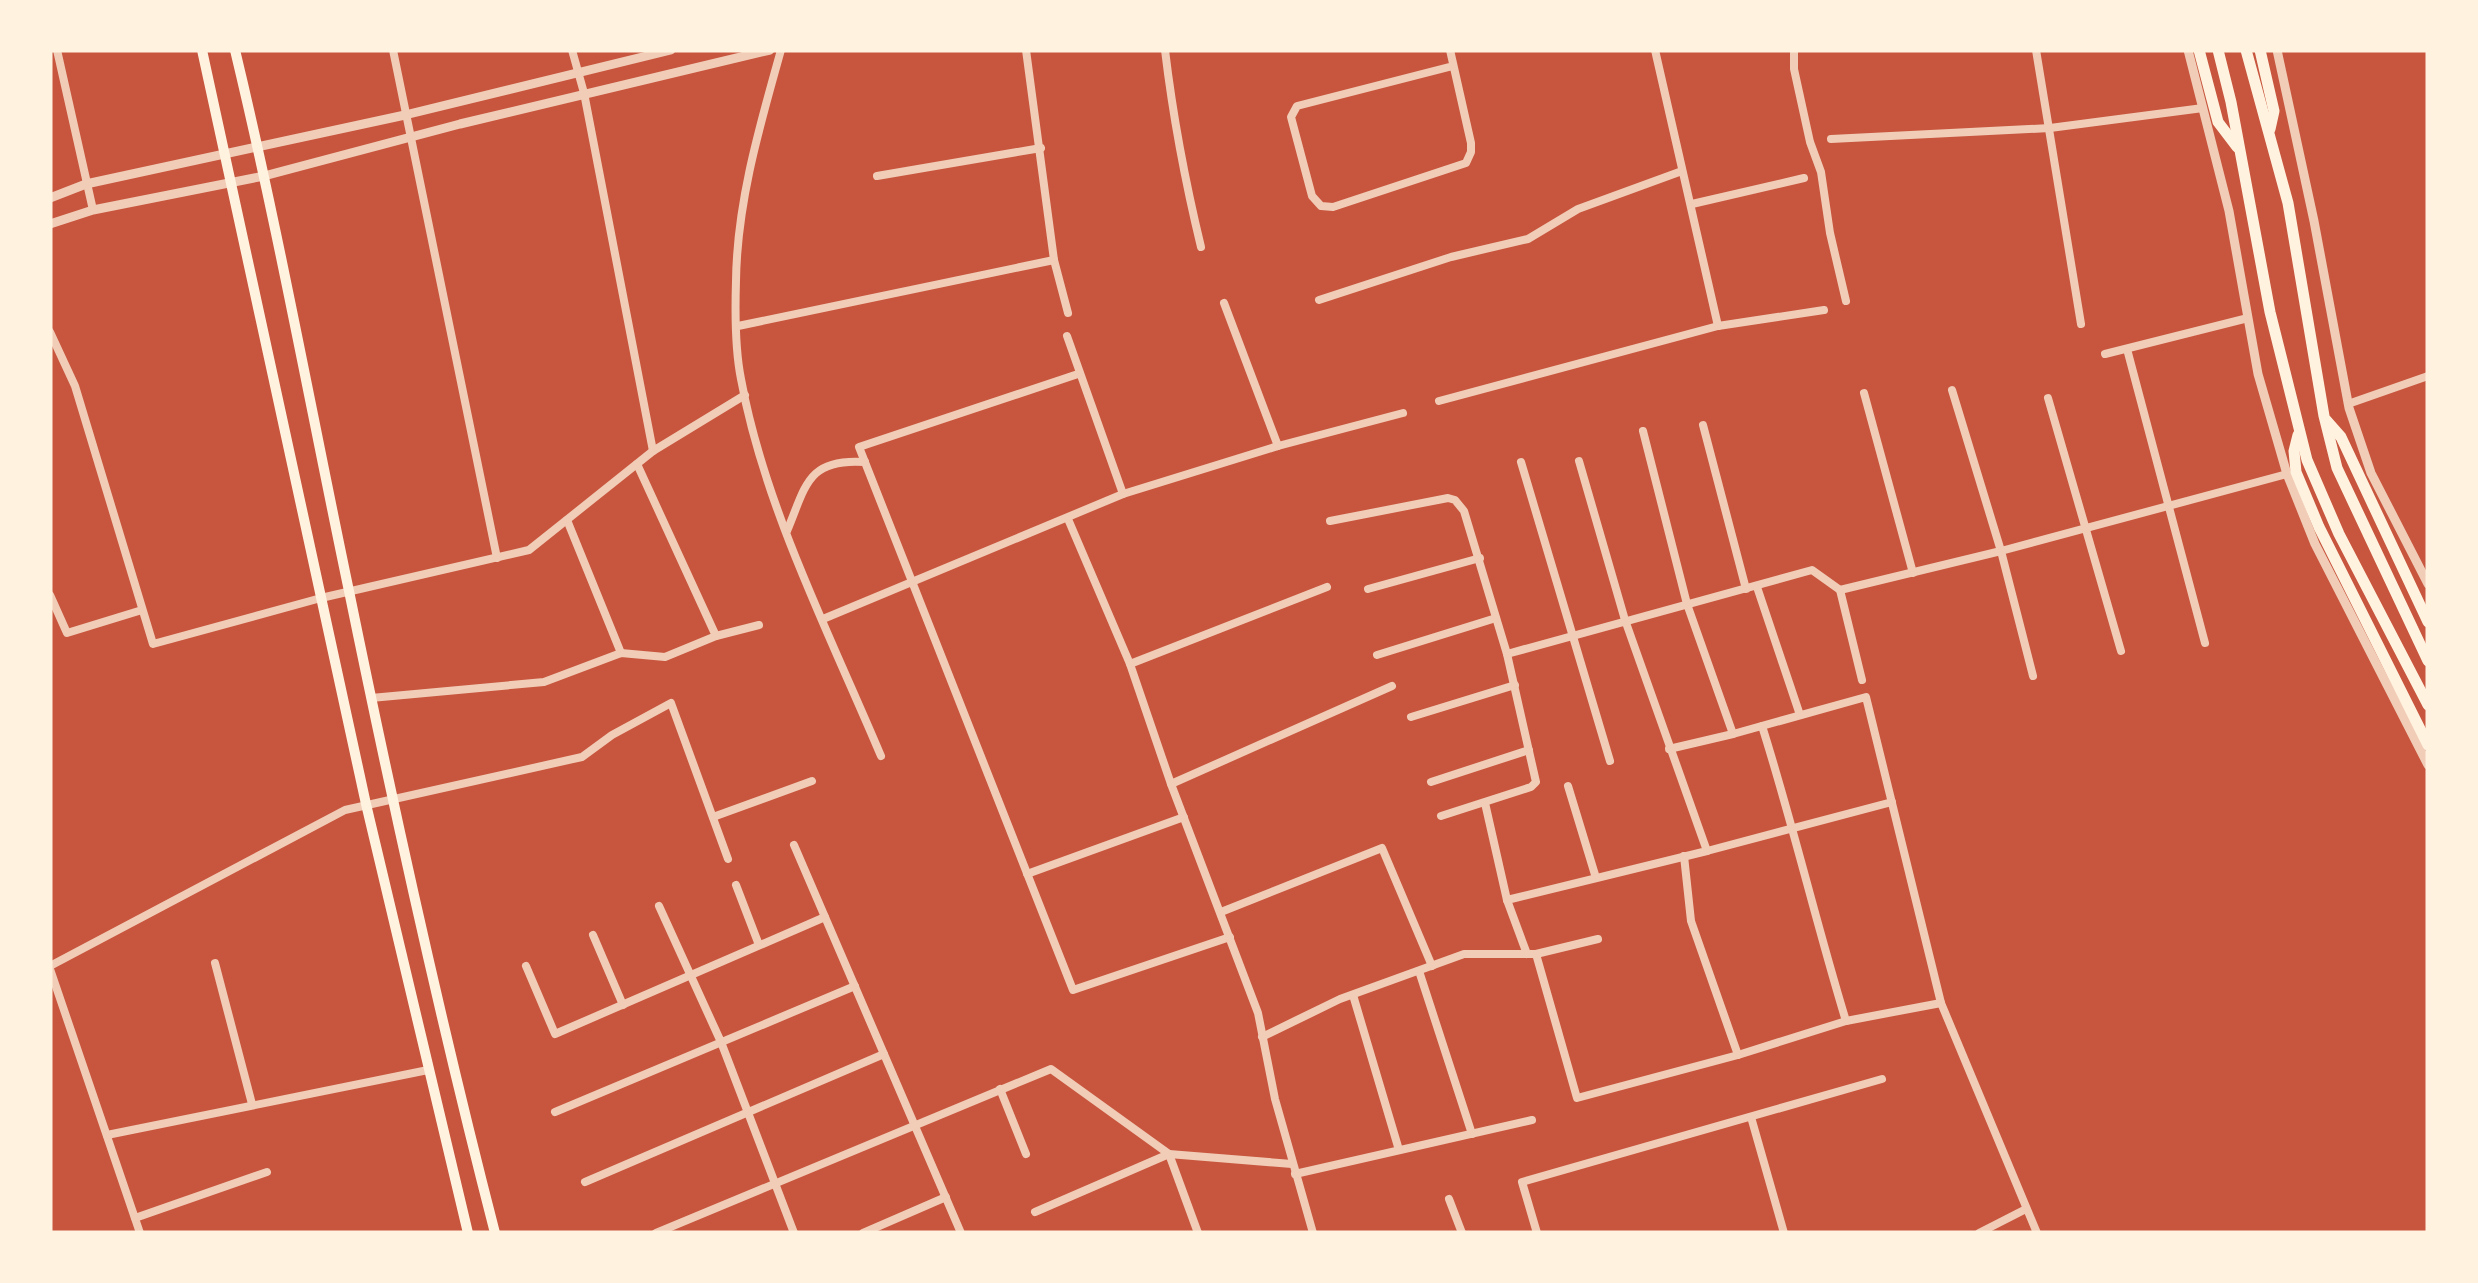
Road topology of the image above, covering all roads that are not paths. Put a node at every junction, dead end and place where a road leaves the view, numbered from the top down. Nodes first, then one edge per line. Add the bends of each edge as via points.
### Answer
1 (57, 50) edge
2 (202, 50) edge
3 (234, 50) edge
4 (393, 50) edge
5 (572, 50) edge
6 (671, 50) edge
7 (770, 50) edge
8 (781, 50) edge
9 (1026, 50) edge
10 (1165, 50) edge
11 (1450, 50) edge
12 (1655, 50) edge
13 (1794, 50) edge
14 (2036, 50) edge
15 (2188, 50) edge
16 (2198, 50) edge
17 (2218, 50) edge
18 (2246, 50) edge
19 (2260, 50) edge
20 (2277, 50) edge
21 (1453, 66) junction
22 (578, 75) junction
23 (584, 93) junction
24 (2203, 108) junction
25 (405, 116) junction
26 (2050, 128) junction
27 (2269, 132) junction
28 (410, 136) junction
29 (1830, 138) dead end
30 (258, 148) junction
31 (1041, 148) junction
32 (2240, 150) junction
33 (225, 155) junction
34 (1682, 171) junction
35 (264, 176) junction
36 (877, 176) dead end
37 (1804, 178) dead end
38 (231, 182) junction
39 (86, 184) junction
40 (50, 198) edge
41 (1692, 204) junction
42 (93, 210) junction
43 (50, 224) edge
44 (1201, 247) dead end
45 (1054, 260) junction
46 (1319, 300) dead end
47 (1846, 301) dead end
48 (1224, 303) dead end
49 (1824, 310) dead end
50 (1068, 313) dead end
51 (2248, 318) junction
52 (2081, 324) dead end
53 (738, 326) junction
54 (1718, 326) junction
55 (1068, 336) dead end
56 (51, 338) edge
57 (2127, 349) junction
58 (2105, 354) dead end
59 (1078, 374) junction
60 (2428, 376) edge
61 (1952, 390) dead end
62 (1864, 392) dead end
63 (745, 395) junction
64 (2048, 398) dead end
65 (1440, 400) dead end
66 (2348, 404) junction
67 (1403, 413) dead end
68 (2324, 416) junction
69 (1703, 424) dead end
70 (2299, 430) junction
71 (1643, 431) dead end
72 (1278, 446) junction
73 (653, 451) junction
74 (1579, 461) dead end
75 (865, 462) junction
76 (1522, 462) dead end
77 (637, 464) junction
78 (2287, 474) junction
79 (1123, 494) junction
80 (2170, 504) junction
81 (1068, 519) junction
82 (567, 520) junction
83 (1330, 520) dead end
84 (2087, 527) junction
85 (787, 531) junction
86 (2001, 552) junction
87 (497, 558) junction
88 (1480, 558) junction
89 (1913, 574) junction
90 (910, 583) junction
91 (2428, 584) edge
92 (1327, 586) dead end
93 (1757, 586) junction
94 (1368, 589) dead end
95 (1746, 589) junction
96 (1840, 590) junction
97 (349, 592) junction
98 (50, 595) edge
99 (321, 598) junction
100 (1687, 604) junction
101 (142, 610) junction
102 (824, 618) junction
103 (1496, 618) junction
104 (1626, 620) junction
105 (2428, 622) edge
106 (759, 625) dead end
107 (716, 636) junction
108 (1572, 636) junction
109 (2205, 643) dead end
110 (2120, 652) dead end
111 (621, 653) junction
112 (1507, 654) junction
113 (1377, 655) dead end
114 (2428, 660) edge
115 (1130, 664) junction
116 (2033, 676) dead end
117 (1862, 680) dead end
118 (1514, 684) junction
119 (1392, 686) dead end
120 (371, 698) junction
121 (2428, 705) edge
122 (1800, 715) junction
123 (1412, 717) dead end
124 (1762, 726) junction
125 (1733, 734) junction
126 (2428, 744) edge
127 (1669, 748) junction
128 (1530, 750) junction
129 (881, 756) dead end
130 (1610, 761) dead end
131 (2428, 766) edge
132 (812, 781) dead end
133 (1431, 782) dead end
134 (1171, 784) junction
135 (1568, 786) dead end
136 (395, 800) junction
137 (1892, 802) junction
138 (1485, 803) junction
139 (366, 804) junction
140 (1441, 816) dead end
141 (714, 817) junction
142 (1184, 817) junction
143 (1794, 828) junction
144 (794, 845) dead end
145 (1706, 851) junction
146 (1684, 856) junction
147 (728, 859) dead end
148 (1027, 874) junction
149 (1596, 878) junction
150 (736, 885) dead end
151 (1507, 900) junction
152 (659, 906) dead end
153 (1221, 912) junction
154 (825, 916) junction
155 (593, 935) dead end
156 (1230, 937) junction
157 (1598, 939) dead end
158 (758, 946) junction
159 (1532, 954) junction
160 (215, 963) dead end
161 (526, 966) dead end
162 (1432, 966) junction
163 (50, 968) edge
164 (1419, 971) junction
165 (690, 973) junction
166 (855, 986) junction
167 (1353, 994) junction
168 (1941, 1003) junction
169 (623, 1005) junction
170 (1846, 1021) junction
171 (1262, 1037) junction
172 (721, 1042) junction
173 (884, 1054) junction
174 (1738, 1054) junction
175 (428, 1070) junction
176 (1882, 1079) dead end
177 (1000, 1089) junction
178 (252, 1104) junction
179 (747, 1110) junction
180 (555, 1112) dead end
181 (1751, 1116) junction
182 (1532, 1120) dead end
183 (914, 1124) junction
184 (1472, 1134) junction
185 (106, 1135) junction
186 (1399, 1150) junction
187 (1026, 1154) dead end
188 (1169, 1154) junction
189 (1292, 1164) junction
190 (267, 1172) dead end
191 (1295, 1174) junction
192 (585, 1182) dead end
193 (774, 1182) junction
194 (946, 1198) junction
195 (1449, 1199) dead end
196 (2026, 1209) junction
197 (1035, 1212) dead end
198 (134, 1218) junction
199 (1196, 1232) edge
200 (140, 1233) edge
201 (468, 1233) edge
202 (495, 1233) edge
203 (656, 1233) edge
204 (794, 1233) edge
205 (863, 1233) edge
206 (962, 1233) edge
207 (1314, 1233) edge
208 (1462, 1233) edge
209 (1537, 1233) edge
210 (1784, 1233) edge
211 (1978, 1233) edge
212 (2037, 1233) edge

1 - 39 street
2 - 33 main road
3 - 30 main road
4 - 25 street
5 - 22 street
6 - 22 street
7 - 23 street
8 - 53 street via 750,162 736,278
9 - 31 street
10 - 44 street
11 - 21 street
12 - 34 street
13 - 47 street
14 - 26 street
15 - 24 street
16 - 32 main road via 2218,122
17 - 32 main road
18 - 27 main road
19 - 27 main road via 2274,111
20 - 66 street
21 - 21 street via 1471,143 1466,163 1321,206 1312,196 1290,117 1297,106
22 - 23 street
22 - 25 street
23 - 28 street
23 - 73 street
24 - 26 street
24 - 51 street
25 - 28 street
25 - 30 street
26 - 29 street
26 - 52 street
27 - 68 main road via 2288,203
28 - 35 street
28 - 87 street
30 - 33 street
30 - 35 main road
31 - 36 street
31 - 45 street
32 - 70 main road
33 - 38 main road
33 - 39 street
34 - 41 street
34 - 46 street via 1578,208 1528,239 1451,256
35 - 38 street
35 - 97 main road
37 - 41 street
38 - 42 street
38 - 99 main road
39 - 40 street
39 - 42 street
41 - 54 street
42 - 43 street
45 - 50 street
45 - 53 street
48 - 72 street
49 - 54 street
51 - 57 street
51 - 78 street
53 - 63 street
54 - 65 street
55 - 59 street
56 - 101 street via 75,386
57 - 58 street
57 - 80 street
59 - 75 street via 859,447
59 - 79 street
60 - 66 street
61 - 86 street
62 - 89 street
63 - 73 street
63 - 85 street via 764,476
64 - 84 street
66 - 91 street via 2371,472
67 - 72 street
68 - 105 main road via 2341,437
68 - 114 main road via 2337,468
69 - 95 street
70 - 121 main road via 2338,534
70 - 126 main road via 2296,472
71 - 100 street
72 - 79 street
73 - 77 street
74 - 104 street
75 - 85 street via 834,464 810,476
75 - 90 street
76 - 108 street
77 - 82 street
77 - 107 street
78 - 80 street
78 - 131 street via 2315,544
79 - 81 street
80 - 84 street
80 - 109 street
81 - 90 street
81 - 115 street
82 - 87 street via 529,550
82 - 111 street
83 - 88 street via 1448,498 1462,505
84 - 86 street
84 - 110 street
85 - 102 street
86 - 89 street
86 - 116 street
87 - 97 street
88 - 94 street
88 - 103 street
89 - 96 street
90 - 102 street
90 - 148 street
92 - 115 street
93 - 95 street
93 - 96 street via 1812,570
93 - 122 street
95 - 100 street
96 - 117 street
97 - 99 street
97 - 120 main road
98 - 101 street via 68,632
99 - 101 street via 153,644
99 - 139 main road
100 - 104 street
100 - 125 street
102 - 129 street
103 - 112 street
103 - 113 street
104 - 108 street
104 - 127 street
106 - 107 street
107 - 111 street via 665,656
108 - 112 street
108 - 130 street
111 - 120 street via 544,682
112 - 118 street
115 - 134 street
118 - 123 street
118 - 128 street
119 - 134 street
120 - 136 main road
122 - 124 street
122 - 137 street via 1866,698
124 - 125 street
124 - 143 street
125 - 127 street
127 - 145 street
128 - 133 street
128 - 138 street via 1535,784
132 - 141 street
134 - 142 street
135 - 149 street
136 - 139 street
136 - 141 street via 582,757 671,703
136 - 202 main road
137 - 143 street
137 - 168 street
138 - 140 street
138 - 151 street
139 - 163 street
139 - 175 main road
141 - 147 street
142 - 148 street
142 - 153 street
143 - 145 street
143 - 170 street
144 - 154 street
145 - 146 street
146 - 149 street
146 - 174 street via 1691,921
148 - 156 street via 1073,990
149 - 151 street
150 - 158 street
151 - 159 street
152 - 165 street
153 - 156 street
153 - 162 street via 1382,848
154 - 158 street
154 - 166 street
155 - 169 street
156 - 171 street
157 - 159 street
158 - 165 street
159 - 162 street via 1464,954
159 - 174 street via 1577,1098
160 - 178 street
161 - 169 street via 556,1034
162 - 164 street
163 - 185 street
164 - 167 street
164 - 184 street
165 - 169 street
165 - 172 street
166 - 172 street
166 - 173 street
167 - 171 street
167 - 186 street
168 - 170 street
168 - 196 street
170 - 174 street
171 - 189 street
172 - 179 street
172 - 180 street
173 - 179 street
173 - 183 street
175 - 178 street
175 - 201 main road
176 - 181 street
177 - 183 street
177 - 187 street
177 - 188 street via 1052,1068
178 - 185 street
179 - 192 street
179 - 193 street
181 - 209 street via 1522,1182
181 - 210 street
182 - 184 street
183 - 193 street
183 - 194 street
184 - 186 street
185 - 198 street
186 - 191 street
188 - 189 street
188 - 197 street
188 - 199 street
189 - 191 street
190 - 198 street
191 - 207 street
193 - 203 street
193 - 204 street
194 - 205 street
194 - 206 street
195 - 208 street
196 - 211 street
196 - 212 street
198 - 200 street

